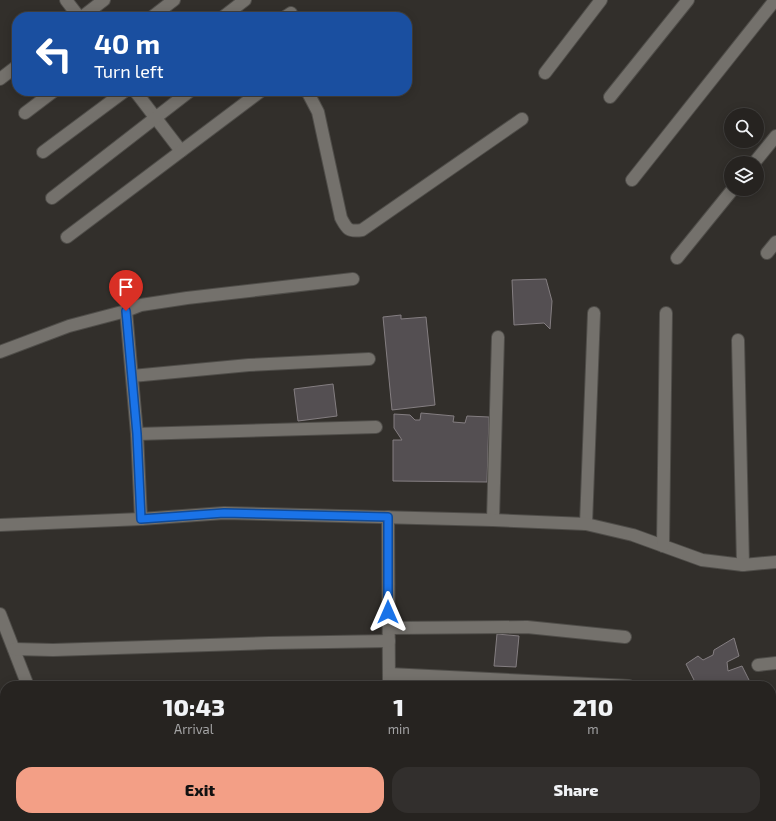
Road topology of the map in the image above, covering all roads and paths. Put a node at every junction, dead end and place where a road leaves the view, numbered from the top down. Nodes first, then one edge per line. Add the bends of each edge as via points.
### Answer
1 (66, 0) edge
2 (104, 0) edge
3 (174, 0) edge
4 (245, 0) edge
5 (601, 0) edge
6 (688, 0) edge
7 (775, 0) edge
8 (75, 12) edge
9 (88, 12) edge
10 (158, 12) edge
11 (229, 12) edge
12 (12, 70) edge
13 (545, 73) dead end
14 (0, 79) edge
15 (47, 96) edge
16 (119, 96) edge
17 (139, 96) edge
18 (184, 96) edge
19 (254, 96) edge
20 (309, 96) edge
21 (610, 97) dead end
22 (25, 113) dead end
23 (156, 118) junction
24 (522, 119) dead end
25 (776, 136) edge
26 (181, 151) junction
27 (43, 152) dead end
28 (760, 156) edge
29 (632, 180) dead end
30 (727, 196) edge
31 (52, 198) dead end
32 (68, 237) dead end
33 (776, 242) edge
34 (767, 253) dead end
35 (677, 258) dead end
36 (353, 279) dead end
37 (126, 311) junction
38 (594, 313) dead end
39 (666, 313) dead end
40 (498, 337) dead end
41 (738, 340) dead end
42 (0, 352) edge
43 (369, 359) dead end
44 (132, 376) junction
45 (376, 427) dead end
46 (137, 434) junction
47 (388, 517) junction
48 (141, 519) junction
49 (493, 520) junction
50 (586, 524) junction
51 (0, 525) edge
52 (663, 546) junction
53 (776, 562) edge
54 (742, 565) junction
55 (0, 614) edge
56 (389, 628) junction
57 (625, 637) dead end
58 (389, 641) junction
59 (14, 649) junction
60 (776, 663) edge
61 (758, 665) dead end
62 (389, 680) edge
63 (26, 681) edge
64 (429, 681) edge

1 - 8 street
2 - 9 street
3 - 10 street
4 - 11 street
5 - 13 street
6 - 21 street
7 - 29 street
12 - 14 street
15 - 22 street
16 - 27 street
17 - 23 street
18 - 23 street
19 - 26 street
20 - 24 street via 318,112 341,218 347,229 353,231 362,230
23 - 26 street
23 - 31 street
25 - 28 street
26 - 32 street
30 - 35 street
33 - 34 street
36 - 37 street via 187,298 141,305
37 - 42 street via 69,326
37 - 44 street
38 - 50 street
39 - 52 street
40 - 49 street
41 - 54 street
43 - 44 street via 248,365
44 - 46 street
45 - 46 street
46 - 48 street
47 - 48 street via 224,513
47 - 49 street
47 - 56 street
48 - 51 street
49 - 50 street
50 - 52 street via 633,535
52 - 54 street via 702,560
53 - 54 street
55 - 59 street
56 - 57 street via 527,627
56 - 58 street
58 - 59 street
58 - 62 street
59 - 63 street
60 - 61 street
62 - 64 street

